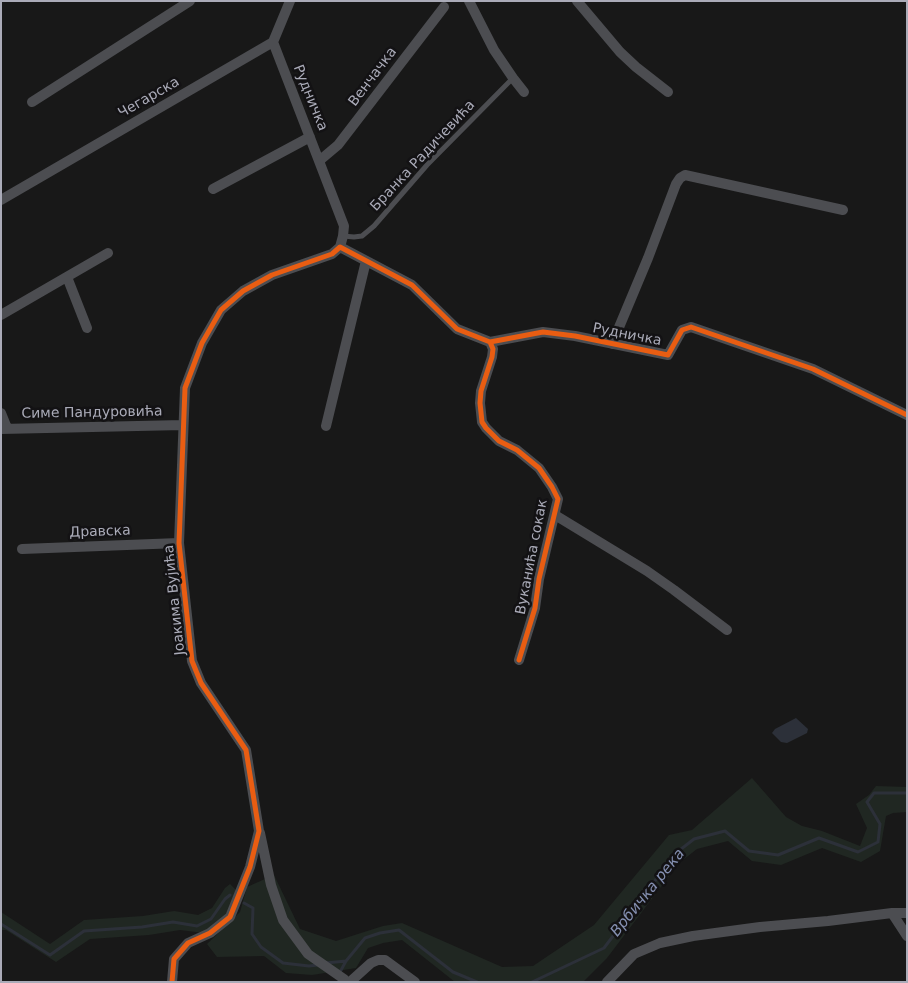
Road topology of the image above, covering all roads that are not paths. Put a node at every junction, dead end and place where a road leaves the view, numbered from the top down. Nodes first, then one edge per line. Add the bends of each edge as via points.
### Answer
1 (190, 1) edge
2 (290, 1) edge
3 (468, 1) edge
4 (577, 1) edge
5 (444, 7) dead end
6 (273, 42) junction
7 (513, 78) junction
8 (524, 92) dead end
9 (668, 92) dead end
10 (32, 102) dead end
11 (310, 137) junction
12 (320, 161) junction
13 (213, 189) dead end
14 (1, 200) edge
15 (843, 210) dead end
16 (343, 236) junction
17 (340, 248) junction
18 (108, 253) dead end
19 (366, 260) junction
20 (67, 277) junction
21 (1, 315) edge
22 (87, 328) dead end
23 (490, 342) junction
24 (612, 344) junction
25 (1, 413) edge
26 (907, 415) edge
27 (183, 425) junction
28 (326, 426) dead end
29 (4, 428) edge
30 (555, 515) junction
31 (179, 543) junction
32 (22, 549) dead end
33 (727, 630) dead end
34 (519, 660) dead end
35 (260, 831) junction
36 (892, 913) junction
37 (907, 913) edge
38 (907, 936) edge
39 (346, 981) edge
40 (172, 982) edge
41 (415, 982) edge
42 (607, 982) edge

1 - 10 street
2 - 6 street
3 - 7 street
4 - 9 street via 620,52
5 - 12 street, Венчачка via 338,145
6 - 11 street, Рудничка
6 - 14 street, Чегарска
7 - 8 street
7 - 16 lane, Бранка Радичевића via 374,226 362,236
11 - 12 street, Рудничка
11 - 13 street
12 - 16 street, Рудничка via 344,226
15 - 24 street via 685,175 676,184
16 - 17 street, Рудничка
17 - 19 street
17 - 27 street, Јоакима Вујића via 332,254 272,275 243,291 221,310 202,343 185,388
18 - 20 street
19 - 23 street via 412,284 457,329
19 - 28 street
20 - 21 street
20 - 22 street
23 - 24 street, Рудничка via 543,332
23 - 30 street, Вуканића сокак via 492,357 481,391 482,422 499,441 517,450 545,475 558,499
24 - 26 street, Рудничка via 668,355 682,330 692,327 813,369
25 - 29 street
27 - 29 street, Симе Пандуровића
27 - 31 street, Јоакима Вујића
30 - 33 street via 647,571
30 - 34 street, Вуканића сокак via 535,608
31 - 32 street, Дравска
31 - 35 street, Јоакима Вујића via 192,661 201,683 246,750
35 - 39 street via 271,884 283,920 308,954
35 - 40 street, Јоакима Вујића via 230,917 210,933 188,943 174,959
36 - 37 street
36 - 38 street
36 - 42 street via 760,927 660,943 634,954
39 - 41 street via 371,962 385,960

